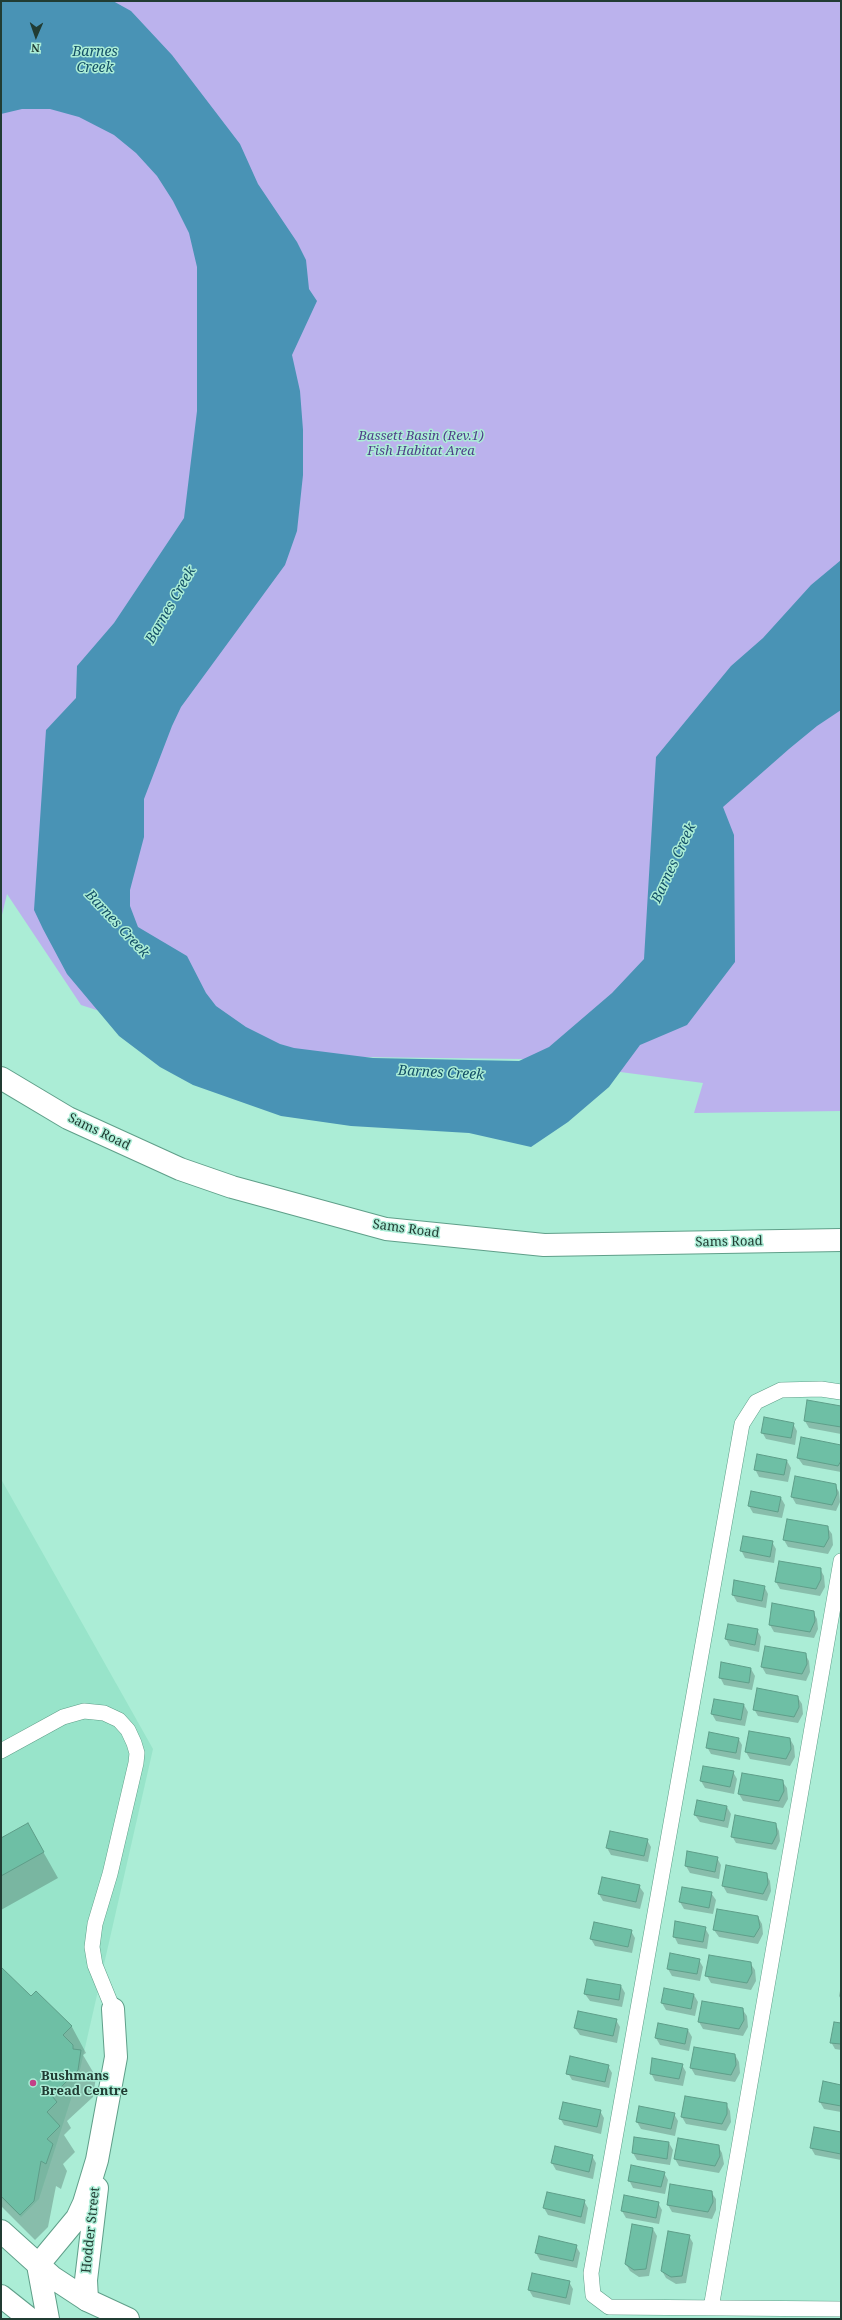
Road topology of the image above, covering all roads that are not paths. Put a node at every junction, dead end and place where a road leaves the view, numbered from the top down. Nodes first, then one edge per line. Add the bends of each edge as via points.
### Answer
1 (1, 1078) edge
2 (841, 1240) edge
3 (841, 1392) edge
4 (841, 1561) edge
5 (1, 1751) edge
6 (113, 2009) joint
7 (97, 2160) junction
8 (1, 2232) edge
9 (38, 2266) junction
10 (1, 2296) edge
11 (87, 2300) junction
12 (711, 2308) junction
13 (841, 2309) edge
14 (30, 2319) edge
15 (48, 2319) edge
16 (128, 2319) edge

1 - 2 main road, Sams Road via 68,1118 180,1170 232,1187 386,1229 544,1245
3 - 12 lane via 821,1389 781,1390 756,1402 742,1424 591,2272 593,2296 609,2307
4 - 12 lane
5 - 6 lane via 63,1717 84,1711 104,1713 119,1720 128,1730 134,1743 136,1763 110,1874 95,1924 93,1941 95,1965
6 - 7 main road, Hodder Street via 116,2057
7 - 9 main road, Hodder Street via 84,2204 77,2218
7 - 11 main road, Hodder Street via 97,2193 86,2280
8 - 9 main road
9 - 11 main road
9 - 15 main road
10 - 14 main road
11 - 16 main road
12 - 13 lane

